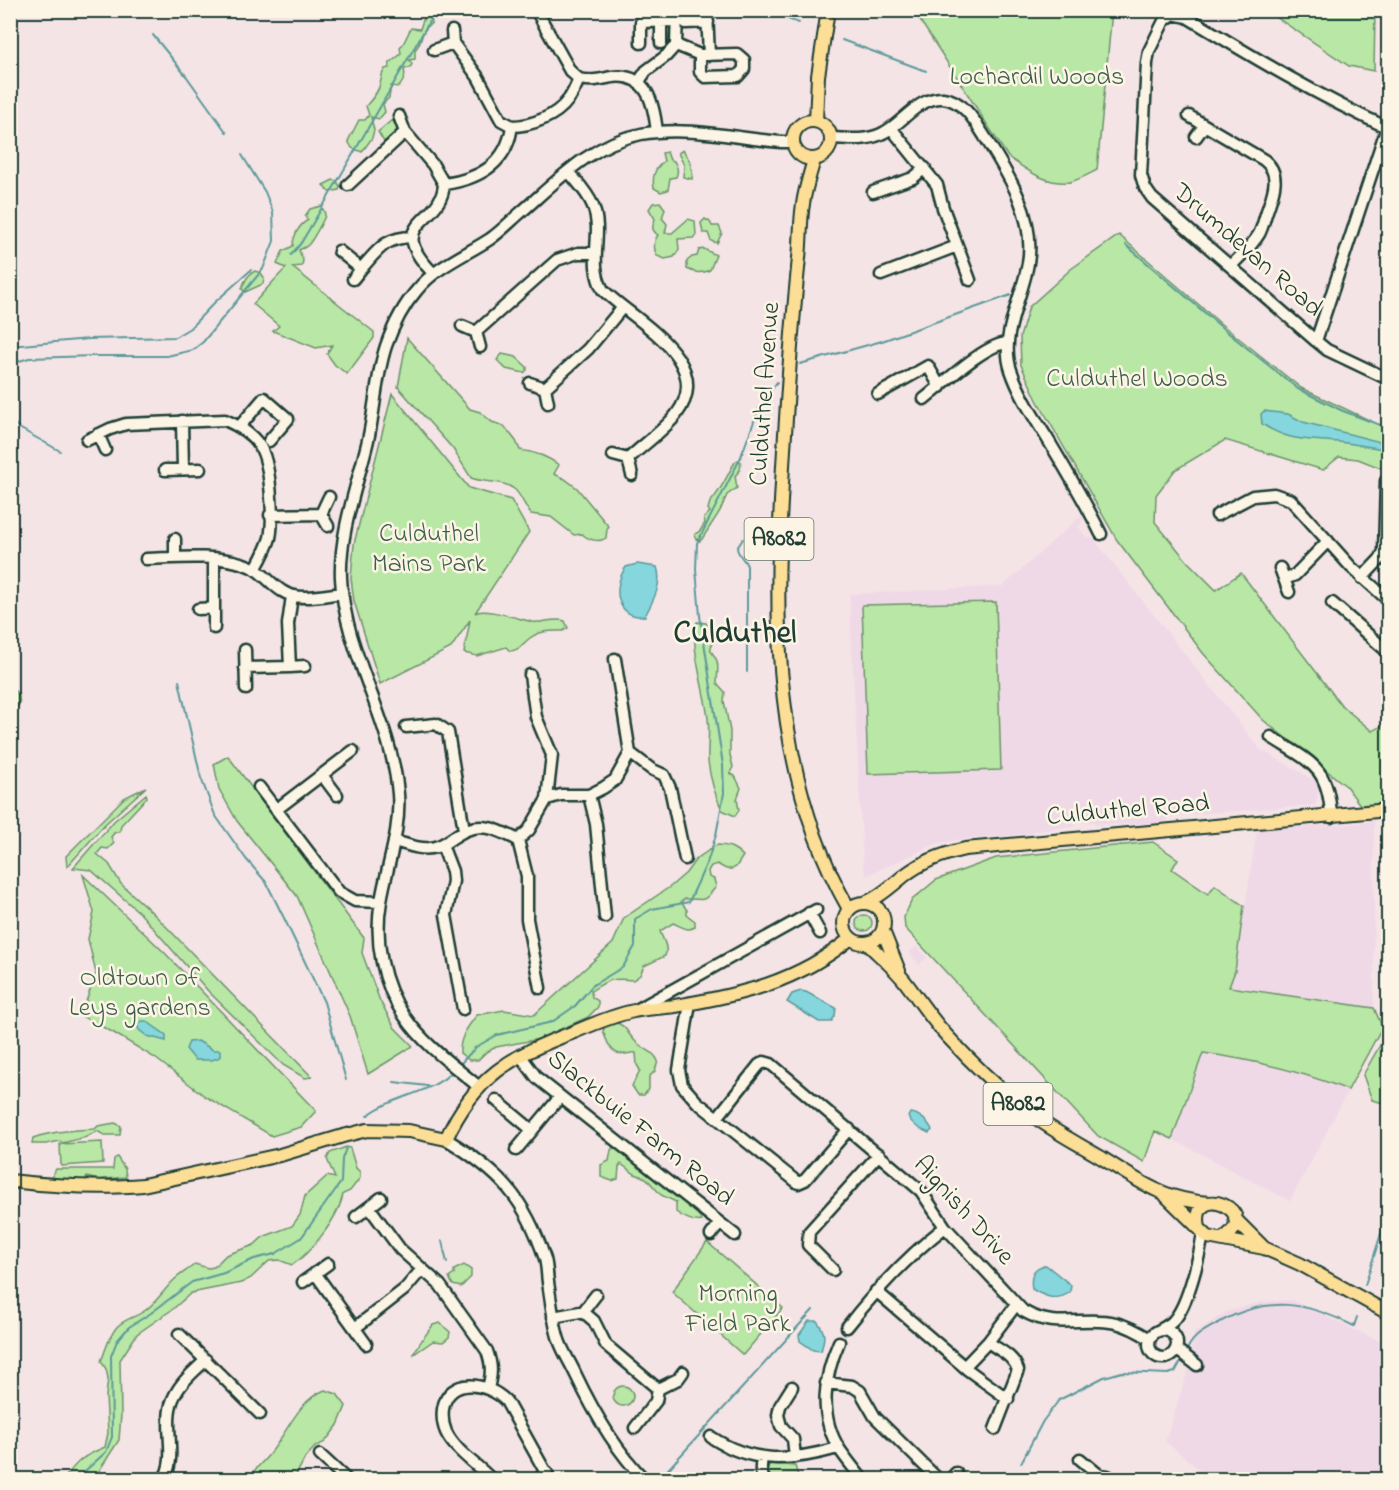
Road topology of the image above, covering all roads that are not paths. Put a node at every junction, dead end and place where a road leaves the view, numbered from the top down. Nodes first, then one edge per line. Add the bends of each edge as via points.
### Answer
1 (536, 10) edge
2 (828, 10) edge
3 (1172, 12) edge
4 (707, 17) edge
5 (680, 18) edge
6 (661, 22) junction
7 (452, 31) dead end
8 (453, 43) junction
9 (641, 43) dead end
10 (661, 44) dead end
11 (676, 45) junction
12 (434, 50) dead end
13 (579, 78) junction
14 (638, 83) junction
15 (399, 116) dead end
16 (1188, 116) dead end
17 (816, 122) junction
18 (512, 126) junction
19 (1204, 126) junction
20 (1388, 127) edge
21 (891, 128) junction
22 (405, 132) junction
23 (657, 132) junction
24 (1196, 137) dead end
25 (831, 138) junction
26 (793, 142) junction
27 (814, 160) junction
28 (925, 168) junction
29 (568, 171) junction
30 (444, 184) junction
31 (348, 185) dead end
32 (873, 192) dead end
33 (413, 237) junction
34 (957, 246) junction
35 (339, 251) dead end
36 (595, 253) junction
37 (1231, 266) junction
38 (361, 269) junction
39 (433, 273) junction
40 (881, 275) dead end
41 (353, 279) dead end
42 (970, 280) dead end
43 (622, 308) junction
44 (462, 326) dead end
45 (476, 332) junction
46 (1316, 341) junction
47 (1008, 343) junction
48 (480, 347) dead end
49 (1389, 379) edge
50 (530, 383) dead end
51 (940, 387) junction
52 (545, 388) junction
53 (878, 394) dead end
54 (924, 399) dead end
55 (549, 403) dead end
56 (182, 421) junction
57 (240, 426) junction
58 (98, 434) junction
59 (87, 440) dead end
60 (269, 441) dead end
61 (105, 450) dead end
62 (613, 455) dead end
63 (628, 459) junction
64 (183, 469) junction
65 (200, 469) dead end
66 (165, 470) dead end
67 (632, 475) dead end
68 (1386, 481) dead end
69 (329, 497) dead end
70 (321, 514) junction
71 (270, 515) junction
72 (1217, 515) dead end
73 (1387, 518) edge
74 (328, 526) dead end
75 (1101, 534) dead end
76 (175, 539) dead end
77 (1328, 541) junction
78 (175, 558) junction
79 (146, 559) dead end
80 (214, 559) junction
81 (255, 568) junction
82 (1280, 568) dead end
83 (1362, 578) junction
84 (1285, 579) junction
85 (1289, 592) dead end
86 (342, 593) junction
87 (292, 596) junction
88 (1389, 600) edge
89 (1332, 603) dead end
90 (214, 608) junction
91 (198, 609) dead end
92 (214, 628) dead end
93 (1387, 646) edge
94 (245, 650) dead end
95 (615, 659) dead end
96 (290, 666) junction
97 (305, 666) dead end
98 (245, 668) junction
99 (530, 675) dead end
100 (246, 689) dead end
101 (406, 727) dead end
102 (1271, 737) dead end
103 (353, 751) dead end
104 (630, 753) junction
105 (322, 774) junction
106 (259, 787) dead end
107 (337, 795) dead end
108 (589, 795) junction
109 (547, 799) junction
110 (278, 809) junction
111 (1389, 810) edge
112 (1331, 817) junction
113 (464, 830) junction
114 (518, 840) junction
115 (394, 841) junction
116 (442, 845) junction
117 (685, 859) dead end
118 (884, 893) junction
119 (380, 902) junction
120 (867, 902) junction
121 (849, 909) junction
122 (883, 914) junction
123 (605, 917) dead end
124 (883, 931) junction
125 (820, 933) dead end
126 (851, 938) junction
127 (867, 943) junction
128 (902, 978) junction
129 (540, 988) dead end
130 (690, 1003) junction
131 (463, 1009) dead end
132 (634, 1011) junction
133 (520, 1055) junction
134 (480, 1087) junction
135 (560, 1097) junction
136 (496, 1100) dead end
137 (717, 1118) junction
138 (532, 1130) junction
139 (849, 1130) junction
140 (446, 1140) junction
141 (516, 1150) dead end
142 (879, 1154) junction
143 (10, 1181) edge
144 (1163, 1194) junction
145 (381, 1198) dead end
146 (1210, 1203) junction
147 (369, 1207) junction
148 (356, 1217) dead end
149 (1235, 1219) junction
150 (720, 1224) junction
151 (945, 1227) junction
152 (1201, 1230) junction
153 (711, 1235) dead end
154 (735, 1236) dead end
155 (1218, 1239) junction
156 (1264, 1248) junction
157 (1199, 1256) junction
158 (328, 1264) dead end
159 (422, 1269) junction
160 (833, 1270) dead end
161 (315, 1273) junction
162 (303, 1282) dead end
163 (876, 1291) junction
164 (596, 1295) dead end
165 (1016, 1305) junction
166 (582, 1313) junction
167 (1389, 1313) edge
168 (553, 1317) junction
169 (1174, 1321) junction
170 (847, 1327) dead end
171 (355, 1328) junction
172 (179, 1334) dead end
173 (1154, 1335) junction
174 (839, 1342) dead end
175 (988, 1342) junction
176 (366, 1344) dead end
177 (1176, 1344) junction
178 (206, 1360) junction
179 (1197, 1365) dead end
180 (965, 1366) junction
181 (683, 1372) dead end
182 (826, 1383) junction
183 (792, 1387) dead end
184 (488, 1388) junction
185 (658, 1389) junction
186 (1008, 1399) junction
187 (260, 1414) dead end
188 (635, 1428) dead end
189 (995, 1429) dead end
190 (711, 1437) dead end
191 (838, 1448) junction
192 (320, 1455) dead end
193 (762, 1457) junction
194 (795, 1457) junction
195 (1080, 1459) dead end
196 (548, 1476) edge
197 (637, 1477) edge
198 (163, 1479) edge
199 (347, 1479) edge
200 (492, 1479) edge
201 (536, 1479) edge
202 (765, 1479) edge
203 (863, 1479) edge
204 (939, 1479) edge
205 (1112, 1479) edge

1 - 13 street via 570,71
2 - 17 main road
3 - 20 street
3 - 37 street, Drumdevan Road via 1149,51 1142,175 1145,188
4 - 5 street
4 - 11 street via 704,55
5 - 6 street
5 - 11 street
6 - 9 street via 641,22
6 - 10 street
7 - 8 street
8 - 12 street
8 - 18 street via 478,77 501,120
11 - 14 street
13 - 14 street via 590,81 623,77
13 - 18 street via 561,109 526,126
14 - 23 street via 654,106
15 - 22 street
16 - 19 street
17 - 25 main road via 826,127
17 - 26 main road via 799,126
18 - 30 street via 507,147 480,176
19 - 24 street
19 - 37 street via 1264,160 1274,172 1274,188 1261,230
20 - 46 street
21 - 25 street via 869,138
21 - 28 street
21 - 47 street via 925,102 943,98 955,101 972,118 1000,162 1020,202 1029,242 1028,264
22 - 30 street
22 - 31 street
23 - 26 street via 698,132
23 - 29 street via 618,141
25 - 27 main road, Culduthel Avenue / A8082 via 829,150
26 - 27 main road via 802,157
27 - 121 main road, Culduthel Avenue / A8082 via 803,205 788,382 779,534 778,645 784,709 800,786 829,873
28 - 32 street via 913,178
28 - 34 street via 937,185
29 - 36 street via 594,207
29 - 39 street via 491,238
30 - 33 street via 439,204 423,218
33 - 38 street via 390,240
33 - 39 street via 421,261
34 - 40 street
34 - 42 street
35 - 38 street
36 - 43 street via 597,280
36 - 45 street via 578,253 557,261
37 - 46 street, Drumdevan Road
38 - 41 street
39 - 86 street via 394,325 381,361 369,436 342,545
43 - 52 street via 588,349
43 - 63 street via 673,350 686,380 683,402 675,416
44 - 45 street
45 - 48 street
46 - 49 street, Drumdevan Road
47 - 51 street via 986,350
47 - 75 street via 1010,368 1025,400
50 - 52 street
51 - 53 street via 928,366
51 - 54 street
52 - 55 street
56 - 57 street via 225,420
56 - 58 street via 126,424
56 - 64 street
57 - 60 street via 264,398 288,419
57 - 71 street via 265,456
58 - 59 street
58 - 61 street
62 - 63 street
63 - 67 street
64 - 65 street
64 - 66 street
68 - 73 street
69 - 70 street
70 - 71 street
70 - 74 street
71 - 81 street via 269,539
72 - 77 street via 1253,496 1274,494 1297,505
73 - 83 street via 1384,551
76 - 78 street
77 - 83 street
77 - 84 street via 1295,575
78 - 79 street
78 - 80 street
80 - 81 street
80 - 90 street
81 - 87 street
82 - 84 street
83 - 88 street
84 - 85 street
86 - 87 street
86 - 115 street via 394,769 398,817
87 - 96 street via 288,624
89 - 93 street
90 - 91 street
90 - 92 street
94 - 98 street
95 - 104 street
96 - 97 street
96 - 98 street
98 - 100 street
99 - 109 street via 536,717 552,755
101 - 113 street via 436,724 448,732
102 - 112 street via 1324,777
103 - 105 street
104 - 108 street via 615,780
104 - 117 street via 664,775
105 - 107 street
105 - 110 street
106 - 110 street
108 - 109 street
108 - 123 street via 596,824
109 - 114 street via 530,830
110 - 119 street via 339,892 356,901
111 - 112 main road, Culduthel Road
112 - 118 main road, Culduthel Road via 964,849 927,861
113 - 114 street via 479,826 495,828
113 - 116 street
114 - 129 street via 527,876 527,919
115 - 116 street via 423,849
115 - 119 street
116 - 131 street via 452,871 446,915
118 - 120 main road, Culduthel Road
118 - 122 main road
119 - 134 street via 381,955 398,1005 421,1036
120 - 121 main road
120 - 122 main road
121 - 126 main road, A8082 via 844,923
122 - 124 main road, A8082
124 - 127 main road
124 - 128 main road, A8082
125 - 132 street via 813,911
126 - 127 main road, A8082
126 - 130 main road via 829,957 779,981
127 - 128 main road, A8082
128 - 144 main road, A8082 via 948,1037 1021,1107
130 - 132 main road
130 - 137 street via 679,1070 682,1085
132 - 133 main road
133 - 134 main road
133 - 135 street, Slackbuie Farm Road via 537,1078
134 - 140 main road
135 - 138 street
135 - 150 street, Slackbuie Farm Road
136 - 138 street
137 - 139 street via 798,1183
137 - 139 street, Aignish Drive via 765,1062
138 - 141 street
139 - 142 street, Aignish Drive
140 - 143 main road via 409,1131 367,1130 280,1155 143,1185
140 - 168 street via 495,1173 524,1209 545,1260
142 - 151 street, Aignish Drive via 921,1191
142 - 160 street via 809,1232 808,1245
144 - 146 main road, A8082 via 1188,1202
144 - 152 main road, A8082
145 - 147 street
146 - 149 main road, A8082 via 1224,1203
146 - 152 main road via 1200,1212
147 - 148 street
147 - 159 street via 400,1250
149 - 155 main road via 1229,1234
149 - 156 main road, A8082
150 - 153 street
150 - 154 street, Slackbuie Farm Road
151 - 163 street
151 - 165 street, Aignish Drive
152 - 155 main road, A8082
152 - 157 street
155 - 156 main road, A8082
155 - 157 street
156 - 167 main road, A8082
157 - 169 street
158 - 161 street
159 - 171 street via 405,1288
159 - 184 street via 440,1285 487,1351 492,1374
161 - 162 street
161 - 171 street
163 - 170 street
163 - 180 street
164 - 166 street
165 - 173 street, Aignish Drive via 1038,1320 1114,1323
165 - 175 street
166 - 168 street
166 - 185 street via 594,1321 606,1345
168 - 197 street via 560,1342 582,1387
169 - 173 street
169 - 177 street
171 - 176 street
172 - 178 street
173 - 177 street via 1170,1332
173 - 177 street via 1151,1351 1158,1357 1170,1356
174 - 182 street
175 - 180 street
175 - 186 street via 1016,1363 1018,1370
177 - 179 street
178 - 187 street
178 - 198 street via 185,1380 171,1404 169,1468
180 - 186 street
181 - 185 street
182 - 191 street via 828,1423
182 - 204 street via 852,1386 860,1391 875,1417
183 - 194 street via 778,1415 781,1426 793,1439
184 - 196 street via 506,1401
184 - 200 street via 461,1386 451,1391 442,1421 451,1442
185 - 188 street via 656,1401
186 - 189 street
190 - 193 street via 729,1449
191 - 194 street
191 - 203 street
192 - 199 street
193 - 194 street
193 - 202 street via 760,1467
195 - 205 street via 1098,1474
196 - 201 street

